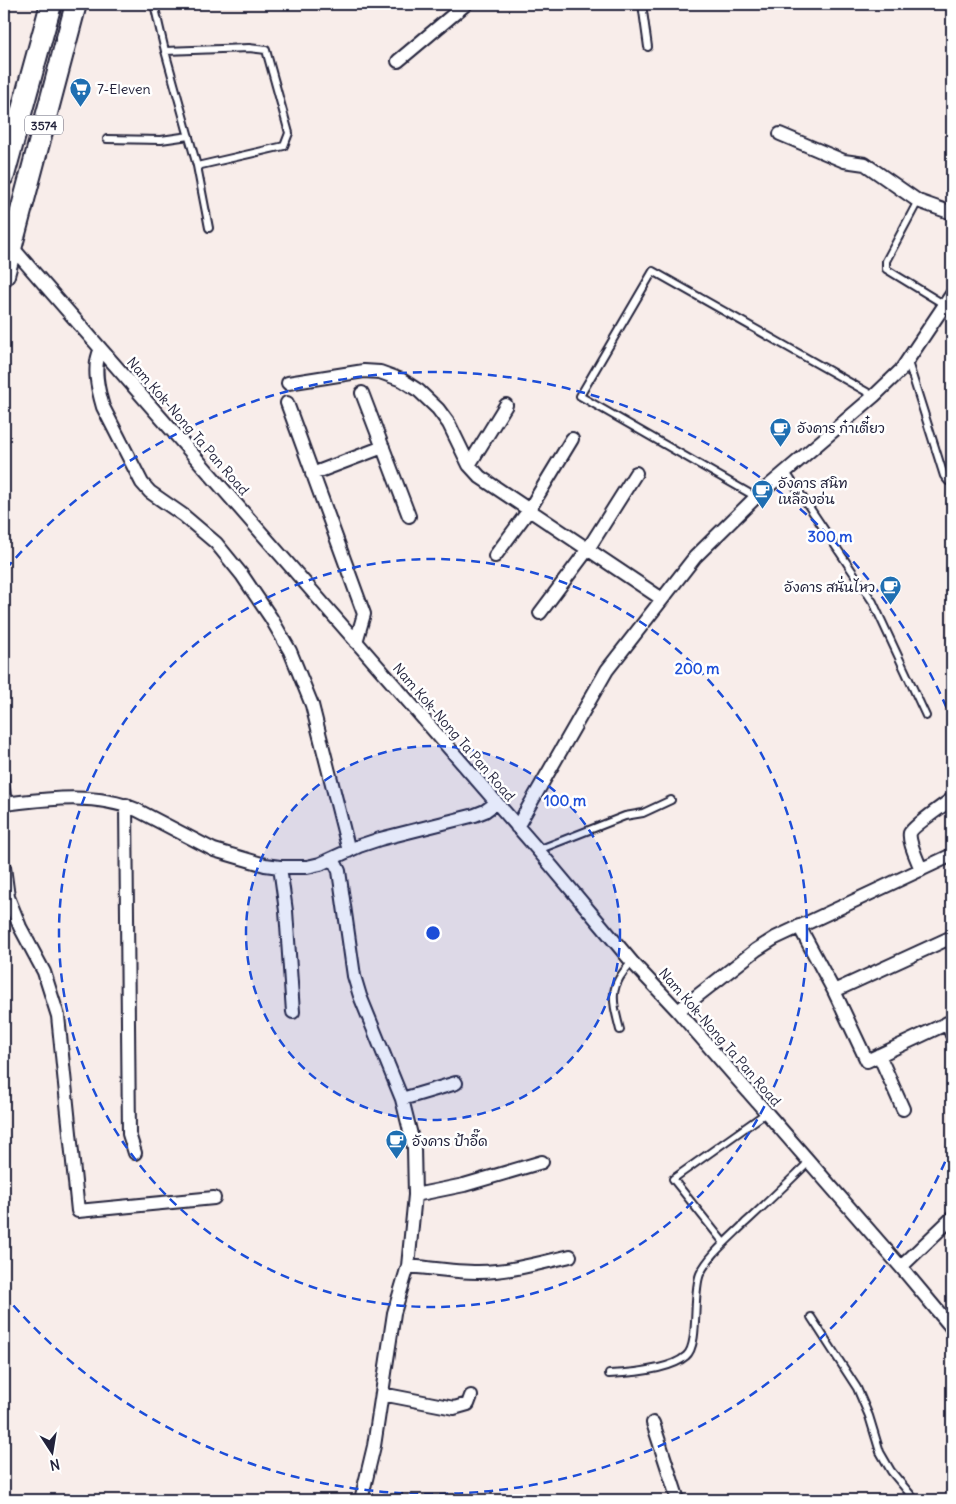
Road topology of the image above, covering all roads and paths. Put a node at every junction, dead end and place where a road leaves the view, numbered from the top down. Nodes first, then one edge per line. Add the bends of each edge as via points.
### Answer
1 (51, 4) edge
2 (76, 4) edge
3 (154, 4) edge
4 (466, 4) edge
5 (642, 4) edge
6 (648, 47) dead end
7 (165, 50) junction
8 (398, 61) dead end
9 (780, 134) dead end
10 (189, 136) junction
11 (107, 139) dead end
12 (7, 152) edge
13 (197, 166) junction
14 (4, 175) edge
15 (918, 201) junction
16 (952, 213) edge
17 (209, 228) dead end
18 (7, 245) edge
19 (4, 274) edge
20 (949, 300) edge
21 (101, 349) junction
22 (908, 362) junction
23 (288, 383) dead end
24 (362, 393) dead end
25 (874, 396) junction
26 (287, 403) dead end
27 (506, 405) dead end
28 (572, 439) dead end
29 (383, 447) junction
30 (469, 465) junction
31 (785, 471) junction
32 (312, 474) junction
33 (636, 474) dead end
34 (952, 483) edge
35 (756, 497) junction
36 (529, 510) junction
37 (409, 516) dead end
38 (588, 549) junction
39 (495, 556) dead end
40 (662, 599) junction
41 (540, 613) dead end
42 (356, 642) junction
43 (926, 716) dead end
44 (4, 772) edge
45 (952, 798) edge
46 (671, 800) dead end
47 (496, 803) junction
48 (6, 804) edge
49 (126, 805) junction
50 (517, 827) junction
51 (349, 850) junction
52 (538, 850) junction
53 (952, 855) edge
54 (333, 858) junction
55 (4, 867) edge
56 (280, 867) junction
57 (922, 870) junction
58 (799, 926) junction
59 (952, 937) edge
60 (632, 962) junction
61 (834, 991) junction
62 (678, 1011) junction
63 (293, 1012) dead end
64 (950, 1026) edge
65 (620, 1030) dead end
66 (879, 1055) junction
67 (456, 1083) dead end
68 (402, 1099) junction
69 (903, 1109) dead end
70 (766, 1113) junction
71 (135, 1153) dead end
72 (542, 1162) dead end
73 (809, 1162) junction
74 (415, 1195) junction
75 (214, 1198) dead end
76 (952, 1218) edge
77 (724, 1243) junction
78 (570, 1256) dead end
79 (408, 1266) junction
80 (901, 1268) junction
81 (812, 1317) dead end
82 (952, 1328) edge
83 (609, 1374) dead end
84 (382, 1394) junction
85 (471, 1396) dead end
86 (653, 1423) dead end
87 (361, 1500) edge
88 (678, 1500) edge
89 (915, 1500) edge

1 - 12 main road, 3574
2 - 18 main road, 3574
3 - 7 lane
4 - 8 street
5 - 6 lane
7 - 10 lane
7 - 13 lane via 266,50 289,132 284,146
9 - 15 street via 844,161 865,164
10 - 11 lane via 161,140
10 - 13 lane
12 - 14 main road, 3574
13 - 17 lane
15 - 16 street
15 - 20 lane via 886,261 886,270
18 - 19 main road, 3574
18 - 21 street, Nam Kok-Nong Ta Pan Road
20 - 22 street
21 - 42 street, Nam Kok-Nong Ta Pan Road
21 - 51 street via 96,361 103,408 137,474 150,492 216,543 242,575 290,651 312,705
22 - 25 street
22 - 34 lane via 944,476
23 - 30 street via 364,372 380,372 402,380 438,409
24 - 29 street
25 - 31 street
25 - 35 lane via 653,271 580,396
26 - 32 street
27 - 30 street
28 - 36 street
29 - 32 street
29 - 37 street
30 - 36 street via 480,477
31 - 35 street
31 - 43 lane via 873,602
32 - 42 street via 364,614
33 - 38 street
35 - 40 street via 695,557
36 - 38 street
36 - 39 street
38 - 40 street
38 - 41 street
40 - 50 street via 607,670
42 - 47 street, Nam Kok-Nong Ta Pan Road
44 - 48 lane
45 - 57 street via 910,833
46 - 52 lane
47 - 50 street, Nam Kok-Nong Ta Pan Road
47 - 51 street via 475,815
48 - 49 street via 88,799
49 - 56 street via 214,850
49 - 71 street via 128,1107 129,1134
50 - 52 street, Nam Kok-Nong Ta Pan Road
51 - 54 street
52 - 60 street, Nam Kok-Nong Ta Pan Road
53 - 57 street
54 - 56 street via 320,864
54 - 68 street via 339,871 354,976
55 - 75 street via 8,897 44,972 58,1016 78,1211
56 - 63 street
57 - 58 street
58 - 61 street
58 - 62 street via 756,950
59 - 61 street
60 - 62 street, Nam Kok-Nong Ta Pan Road
60 - 65 lane via 616,984 614,996
61 - 66 street via 868,1061
62 - 70 street, Nam Kok-Nong Ta Pan Road
64 - 66 street
66 - 69 street
67 - 68 street
68 - 74 street via 414,1147
70 - 73 street, Nam Kok-Nong Ta Pan Road
70 - 77 lane via 673,1179
72 - 74 street via 464,1185
73 - 77 lane
73 - 80 street, Nam Kok-Nong Ta Pan Road
74 - 79 street
76 - 80 street
77 - 83 lane via 701,1272 697,1283 692,1344 688,1356 638,1372
78 - 79 street via 479,1272
79 - 84 street via 394,1313
80 - 82 street, Nam Kok-Nong Ta Pan Road
81 - 89 lane via 857,1388 887,1465
84 - 85 street via 454,1408 468,1404
84 - 87 street
86 - 88 street

